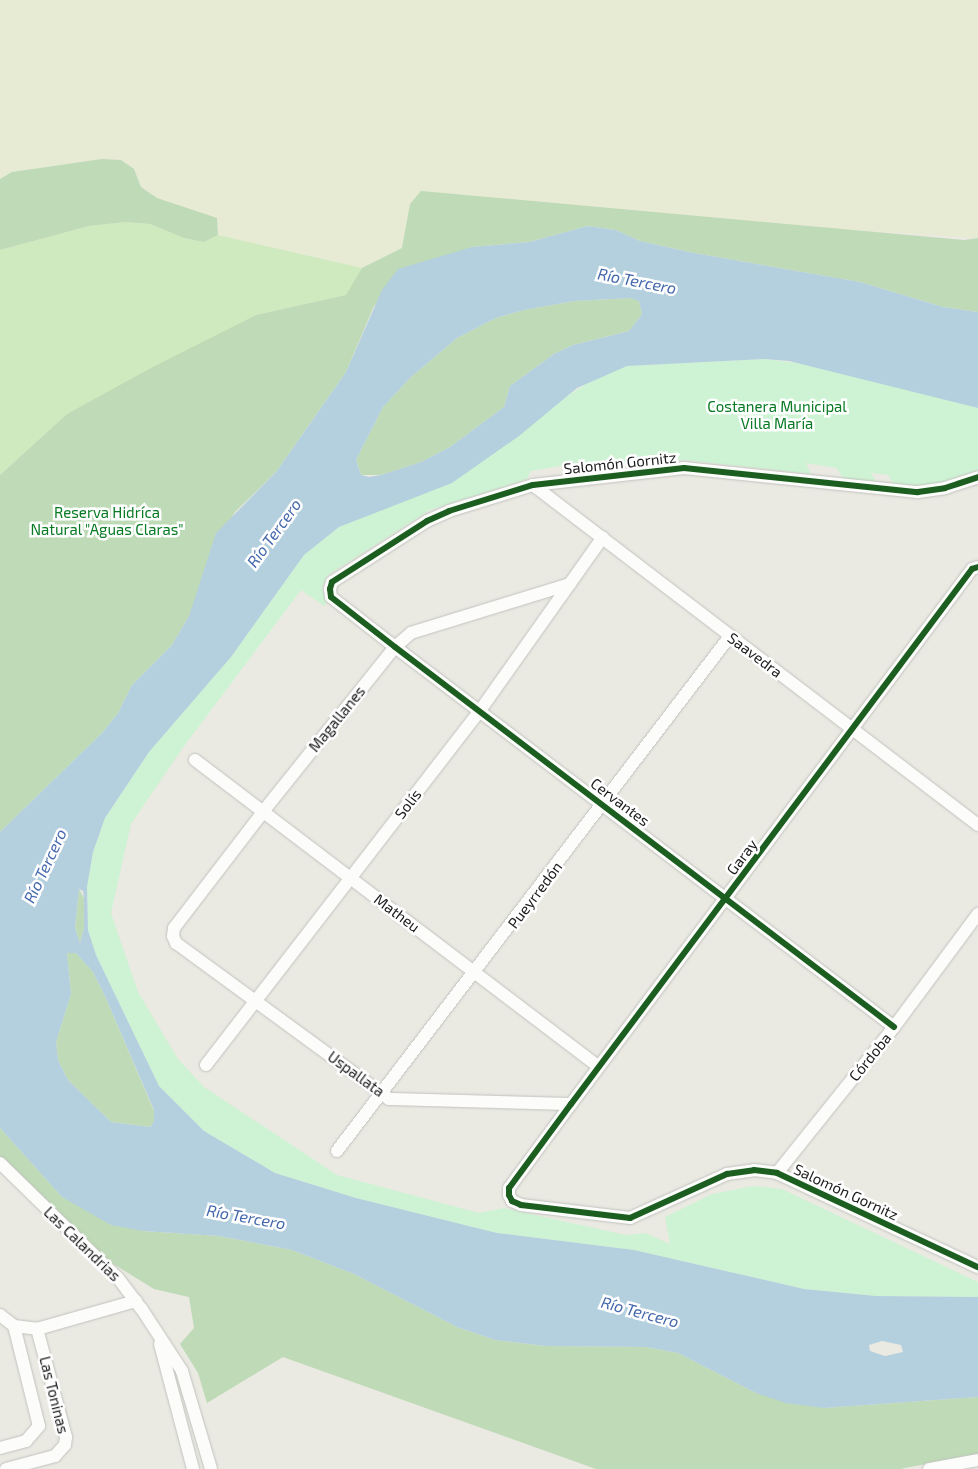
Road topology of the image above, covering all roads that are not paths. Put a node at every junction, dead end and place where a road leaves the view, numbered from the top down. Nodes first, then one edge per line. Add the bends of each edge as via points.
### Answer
1 (978, 476) edge
2 (533, 485) junction
3 (603, 537) junction
4 (978, 567) edge
5 (570, 584) junction
6 (331, 598) joint
7 (730, 636) junction
8 (395, 647) junction
9 (479, 712) junction
10 (852, 729) junction
11 (195, 760) dead end
12 (603, 804) junction
13 (263, 812) junction
14 (978, 825) edge
15 (350, 878) junction
16 (727, 898) junction
17 (978, 914) edge
18 (176, 943) joint
19 (476, 973) junction
20 (255, 1001) junction
21 (894, 1027) junction
22 (206, 1065) dead end
23 (599, 1067) junction
24 (382, 1094) junction
25 (571, 1104) junction
26 (337, 1151) dead end
27 (0, 1163) edge
28 (777, 1173) junction
29 (509, 1188) joint
30 (977, 1265) edge
31 (136, 1301) junction
32 (0, 1315) edge
33 (14, 1326) junction
34 (37, 1329) junction
35 (157, 1332) junction
36 (0, 1448) edge
37 (978, 1460) edge
38 (6, 1469) edge
39 (193, 1469) edge
40 (211, 1469) edge
41 (929, 1469) edge

1 - 2 street, Salomón Gornitz via 946,488 918,492 684,468
2 - 3 street, Saavedra
2 - 6 street, Salomón Gornitz via 427,521 332,582
3 - 5 street, Solís
3 - 7 street, Saavedra
4 - 10 street, Garay via 972,569
5 - 8 street, Magallanes via 411,632
5 - 9 street, Solís
6 - 8 street, Cervantes
7 - 10 street, Saavedra
7 - 12 street, Pueyrredón
8 - 9 street, Cervantes
8 - 13 street, Magallanes
9 - 12 street, Cervantes
9 - 15 street, Solís
10 - 14 street, Saavedra
10 - 16 street, Garay
11 - 13 street, Matheu
12 - 16 street, Cervantes
12 - 19 street, Pueyrredón
13 - 15 street, Matheu
13 - 18 street, Magallanes via 174,928
15 - 19 street, Matheu
15 - 20 street, Solís
16 - 21 street, Cervantes
16 - 23 street, Garay
17 - 21 street, Córdoba
18 - 20 street, Uspallata
19 - 23 street, Matheu
19 - 24 street, Pueyrredón
20 - 22 street, Solís
20 - 24 street, Uspallata
21 - 28 street, Córdoba
23 - 25 street, Garay
24 - 25 street, Uspallata via 389,1099
24 - 26 street, Pueyrredón
25 - 29 street, Garay
27 - 31 street, Las Calandrias via 118,1278
28 - 29 street, Salomón Gornitz via 754,1170 728,1174 641,1216 625,1219 521,1205 512,1201
28 - 30 street, Salomón Gornitz
31 - 34 street
31 - 35 street, Las Calandrias
32 - 33 street
33 - 34 street
33 - 36 street, Las Toninas via 39,1419 36,1433 26,1441
34 - 38 street, Las Toninas via 66,1437 62,1452 55,1456
35 - 39 street
35 - 40 street, Las Calandrias via 182,1371
37 - 41 street

